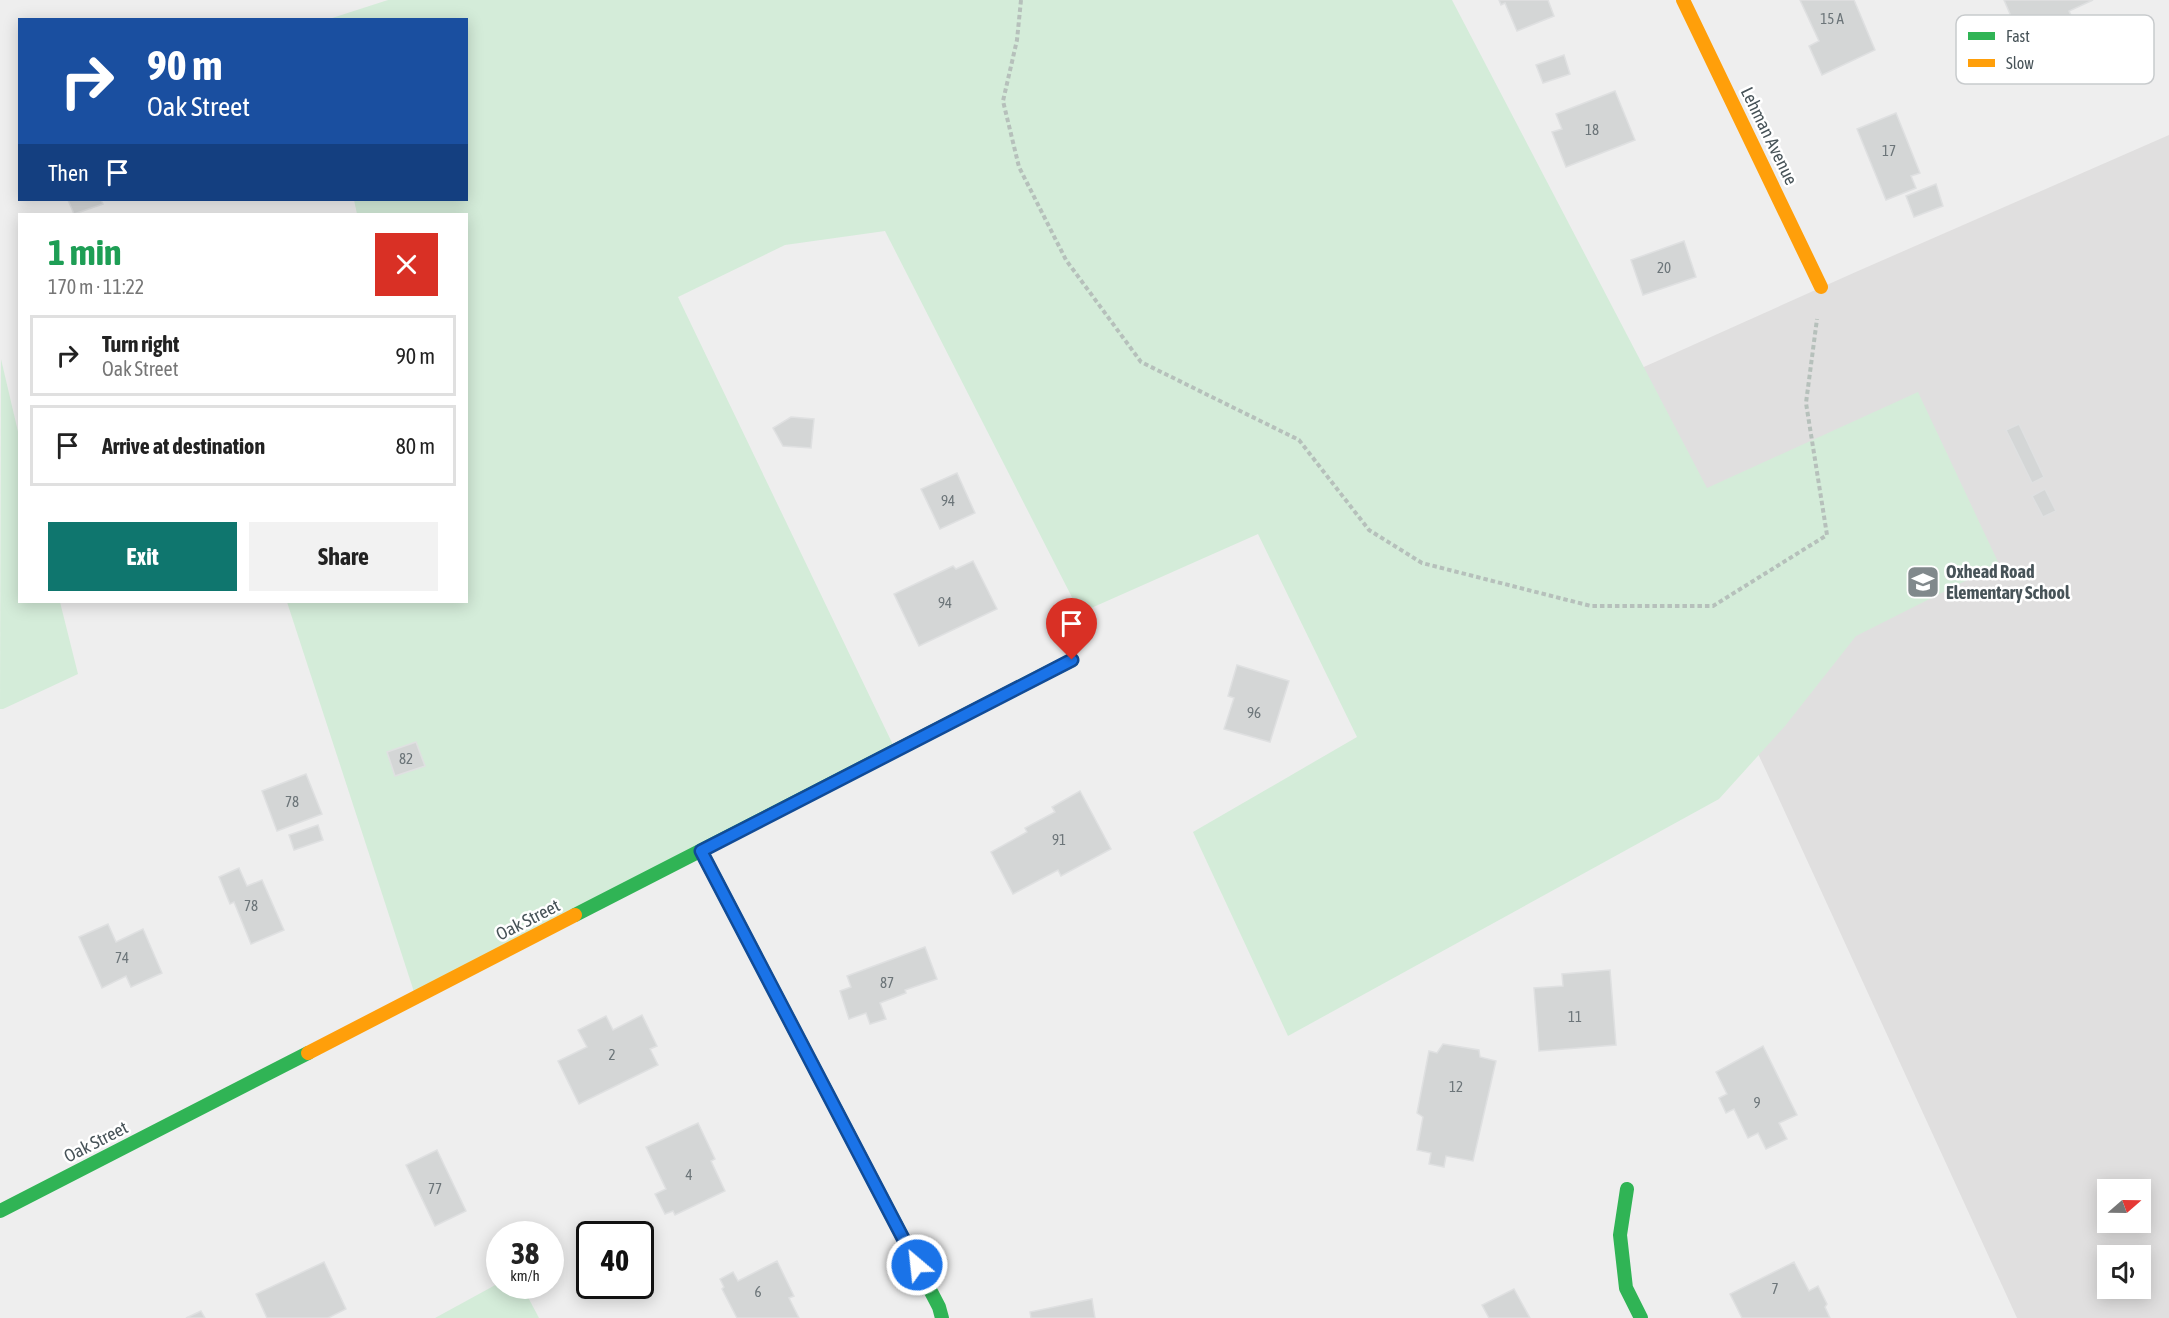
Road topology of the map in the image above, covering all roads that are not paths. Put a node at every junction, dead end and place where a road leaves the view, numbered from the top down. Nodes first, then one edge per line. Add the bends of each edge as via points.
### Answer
1 (1683, 0) edge
2 (1821, 287) road end
3 (1072, 660) dead end
4 (701, 851) junction
5 (1627, 1189) dead end
6 (0, 1211) edge
7 (942, 1318) edge
8 (1641, 1318) edge

1 - 2 street, Lehman Avenue
3 - 4 street, Oak Street
4 - 6 street, Oak Street
4 - 7 street
5 - 8 street via 1620,1235 1624,1278

